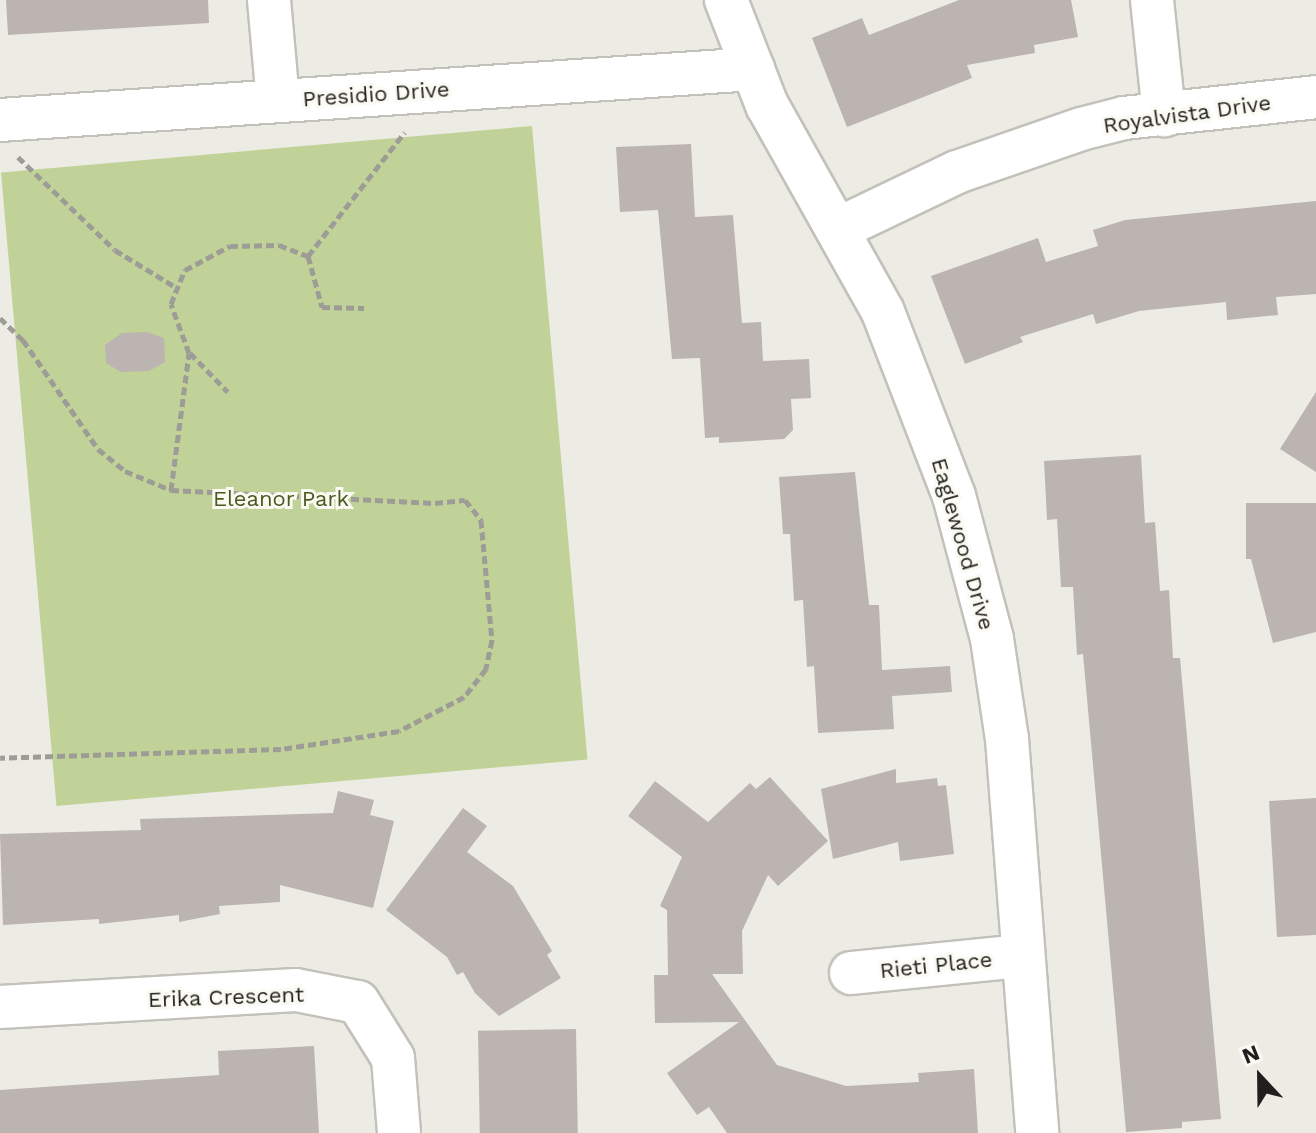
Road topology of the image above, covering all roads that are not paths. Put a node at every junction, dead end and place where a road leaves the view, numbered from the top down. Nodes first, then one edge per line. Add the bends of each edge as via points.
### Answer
1 (269, 0) edge
2 (726, 0) edge
3 (1152, 0) edge
4 (753, 69) junction
5 (1316, 97) edge
6 (278, 101) junction
7 (1164, 115) junction
8 (6, 135) edge
9 (838, 229) junction
10 (1021, 956) junction
11 (851, 973) dead end
12 (0, 1007) edge
13 (399, 1133) edge
14 (1037, 1133) edge

1 - 6 street
2 - 4 street, Eaglewood Drive
3 - 7 street
4 - 6 street, Presidio Drive
4 - 9 street, Eaglewood Drive via 767,105
5 - 7 street, Royalvista Drive
6 - 8 street, Presidio Drive
7 - 9 street, Royalvista Drive via 1124,118 998,156
9 - 10 street, Eaglewood Drive via 883,312 954,496 992,639 1013,784
10 - 11 street, Rieti Place
10 - 14 street, Eaglewood Drive
12 - 13 street, Erika Crescent via 296,990 358,1002 393,1058

